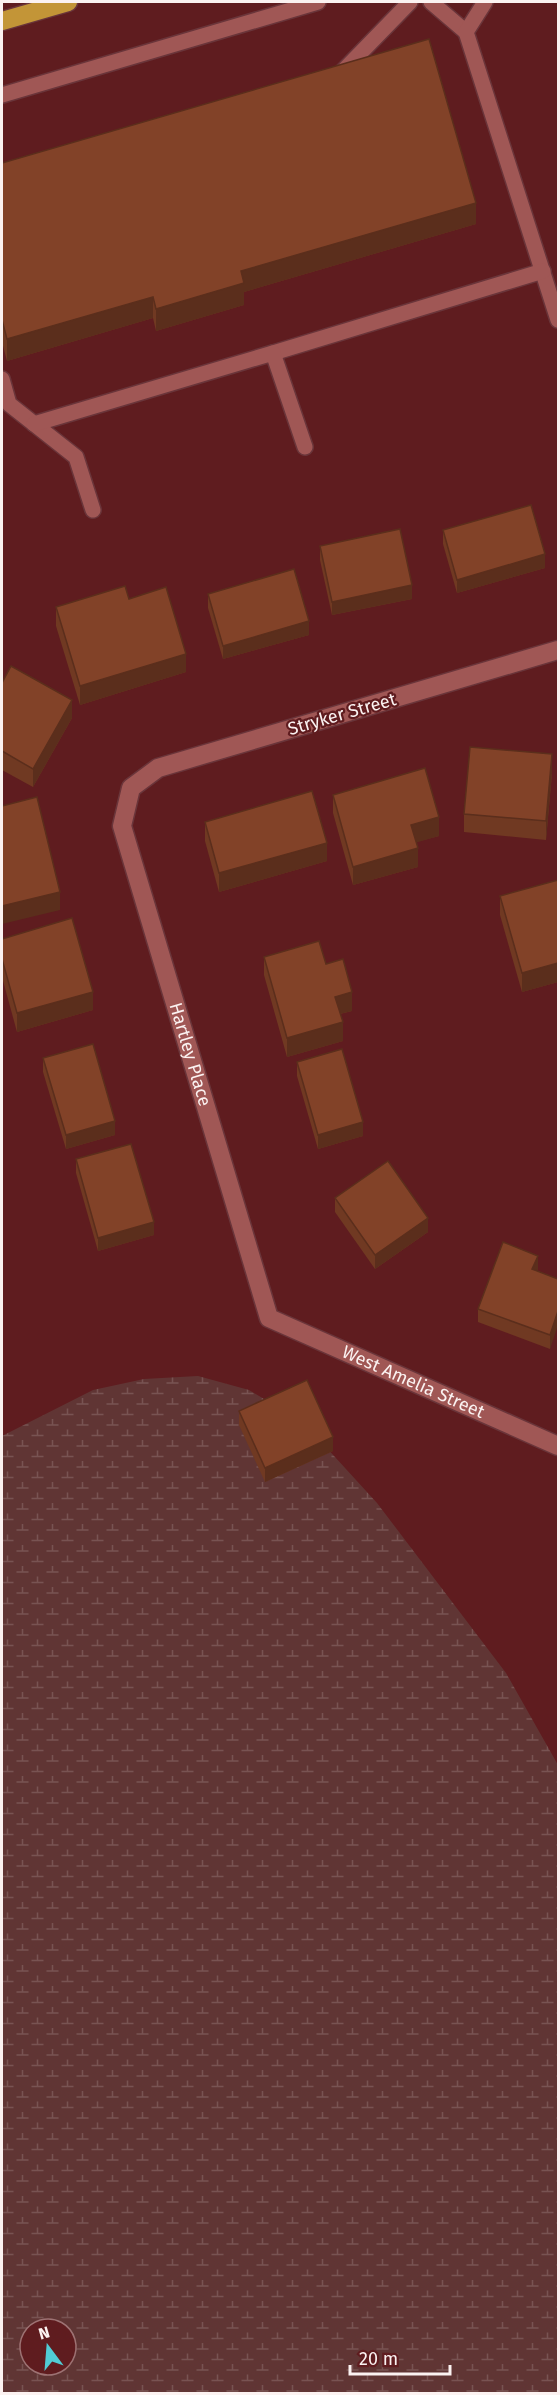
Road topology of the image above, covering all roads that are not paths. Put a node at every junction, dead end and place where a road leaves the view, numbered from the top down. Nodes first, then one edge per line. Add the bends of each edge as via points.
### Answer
1 (68, 2) edge
2 (318, 2) edge
3 (410, 2) edge
4 (431, 2) edge
5 (485, 2) edge
6 (2, 21) edge
7 (466, 32) junction
8 (330, 76) edge
9 (2, 95) edge
10 (543, 271) junction
11 (558, 320) edge
12 (273, 353) junction
13 (2, 379) edge
14 (34, 424) junction
15 (305, 447) dead end
16 (93, 510) dead end
17 (558, 650) edge
18 (131, 788) joint
19 (269, 1318) joint
20 (558, 1446) edge

1 - 6 highway
2 - 9 lane
3 - 8 lane via 342,73
4 - 7 lane
5 - 7 lane
7 - 10 lane
10 - 11 lane
10 - 12 lane
12 - 14 lane
12 - 15 lane
13 - 14 lane via 9,404
14 - 16 lane via 76,457
17 - 18 street, Stryker Street via 158,768
18 - 19 street, Hartley Place via 122,826
19 - 20 street, West Amelia Street

